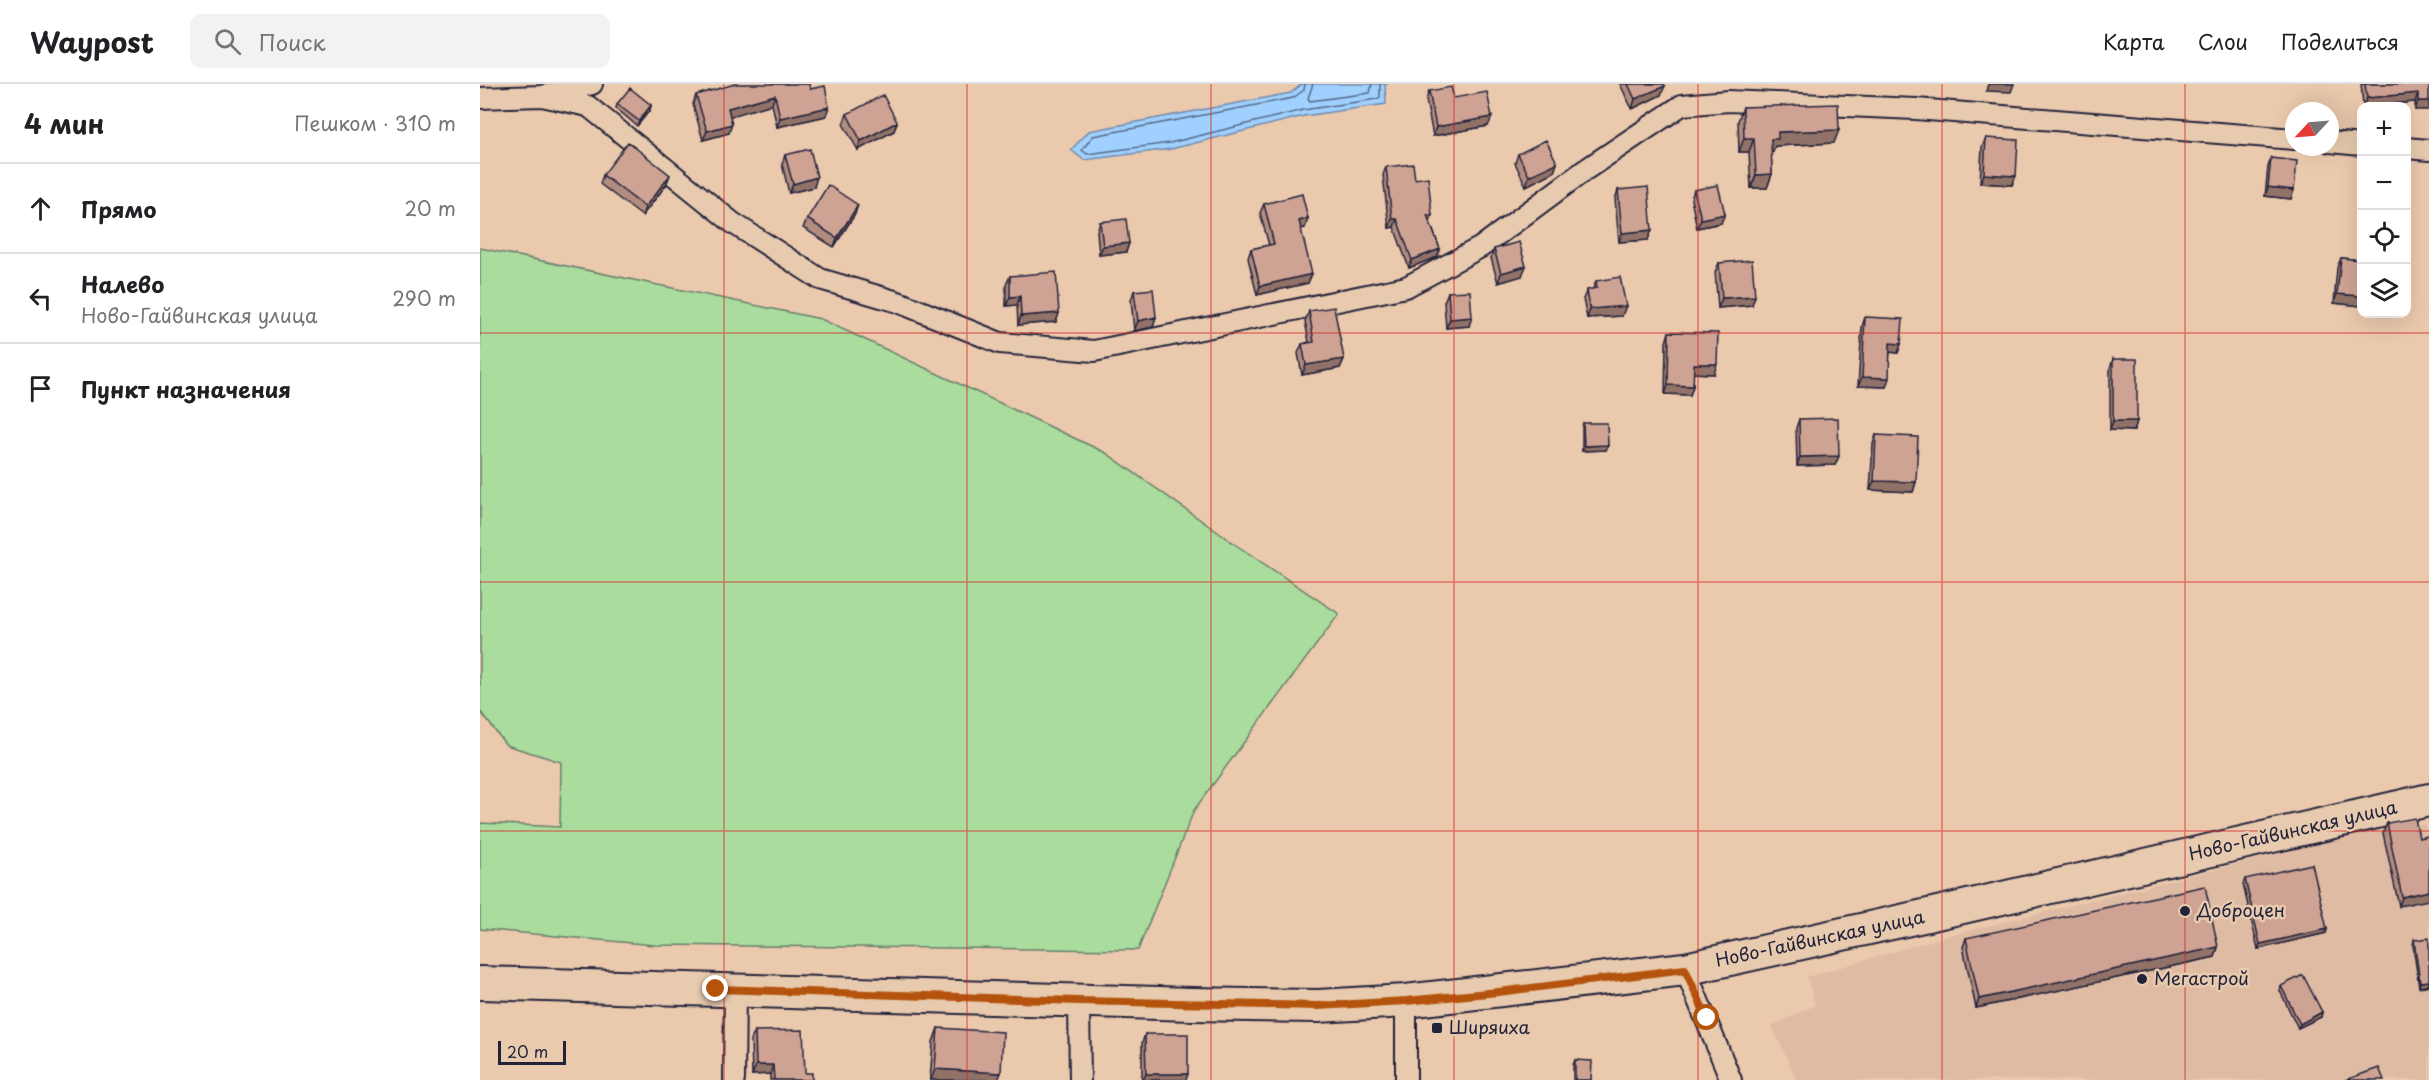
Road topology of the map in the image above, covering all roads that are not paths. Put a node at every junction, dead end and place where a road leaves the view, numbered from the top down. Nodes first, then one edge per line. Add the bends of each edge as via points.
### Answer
1 (592, 84) edge
2 (542, 96) junction
3 (480, 98) edge
4 (2285, 138) edge
5 (2339, 143) edge
6 (2357, 145) edge
7 (2411, 148) edge
8 (2429, 150) edge
9 (2429, 800) edge
10 (1685, 969) junction
11 (480, 983) edge
12 (735, 989) junction
13 (1079, 1001) junction
14 (1406, 1001) junction
15 (734, 1080) edge
16 (1080, 1080) edge
17 (1406, 1080) edge
18 (1731, 1080) edge

1 - 2 street
2 - 3 street
2 - 4 street via 588,106 733,223 819,279 898,302 1000,344 1094,351 1406,287 1480,247 1682,105 1728,100 1916,108
5 - 6 street
7 - 8 street
9 - 10 main road, Ново-Гайвинская улица
10 - 14 main road, Ново-Гайвинская улица
10 - 18 street
11 - 12 main road, Ново-Гайвинская улица
12 - 13 main road, Ново-Гайвинская улица
12 - 15 street
13 - 14 main road, Ново-Гайвинская улица via 1318,1006
13 - 16 street
14 - 17 street

